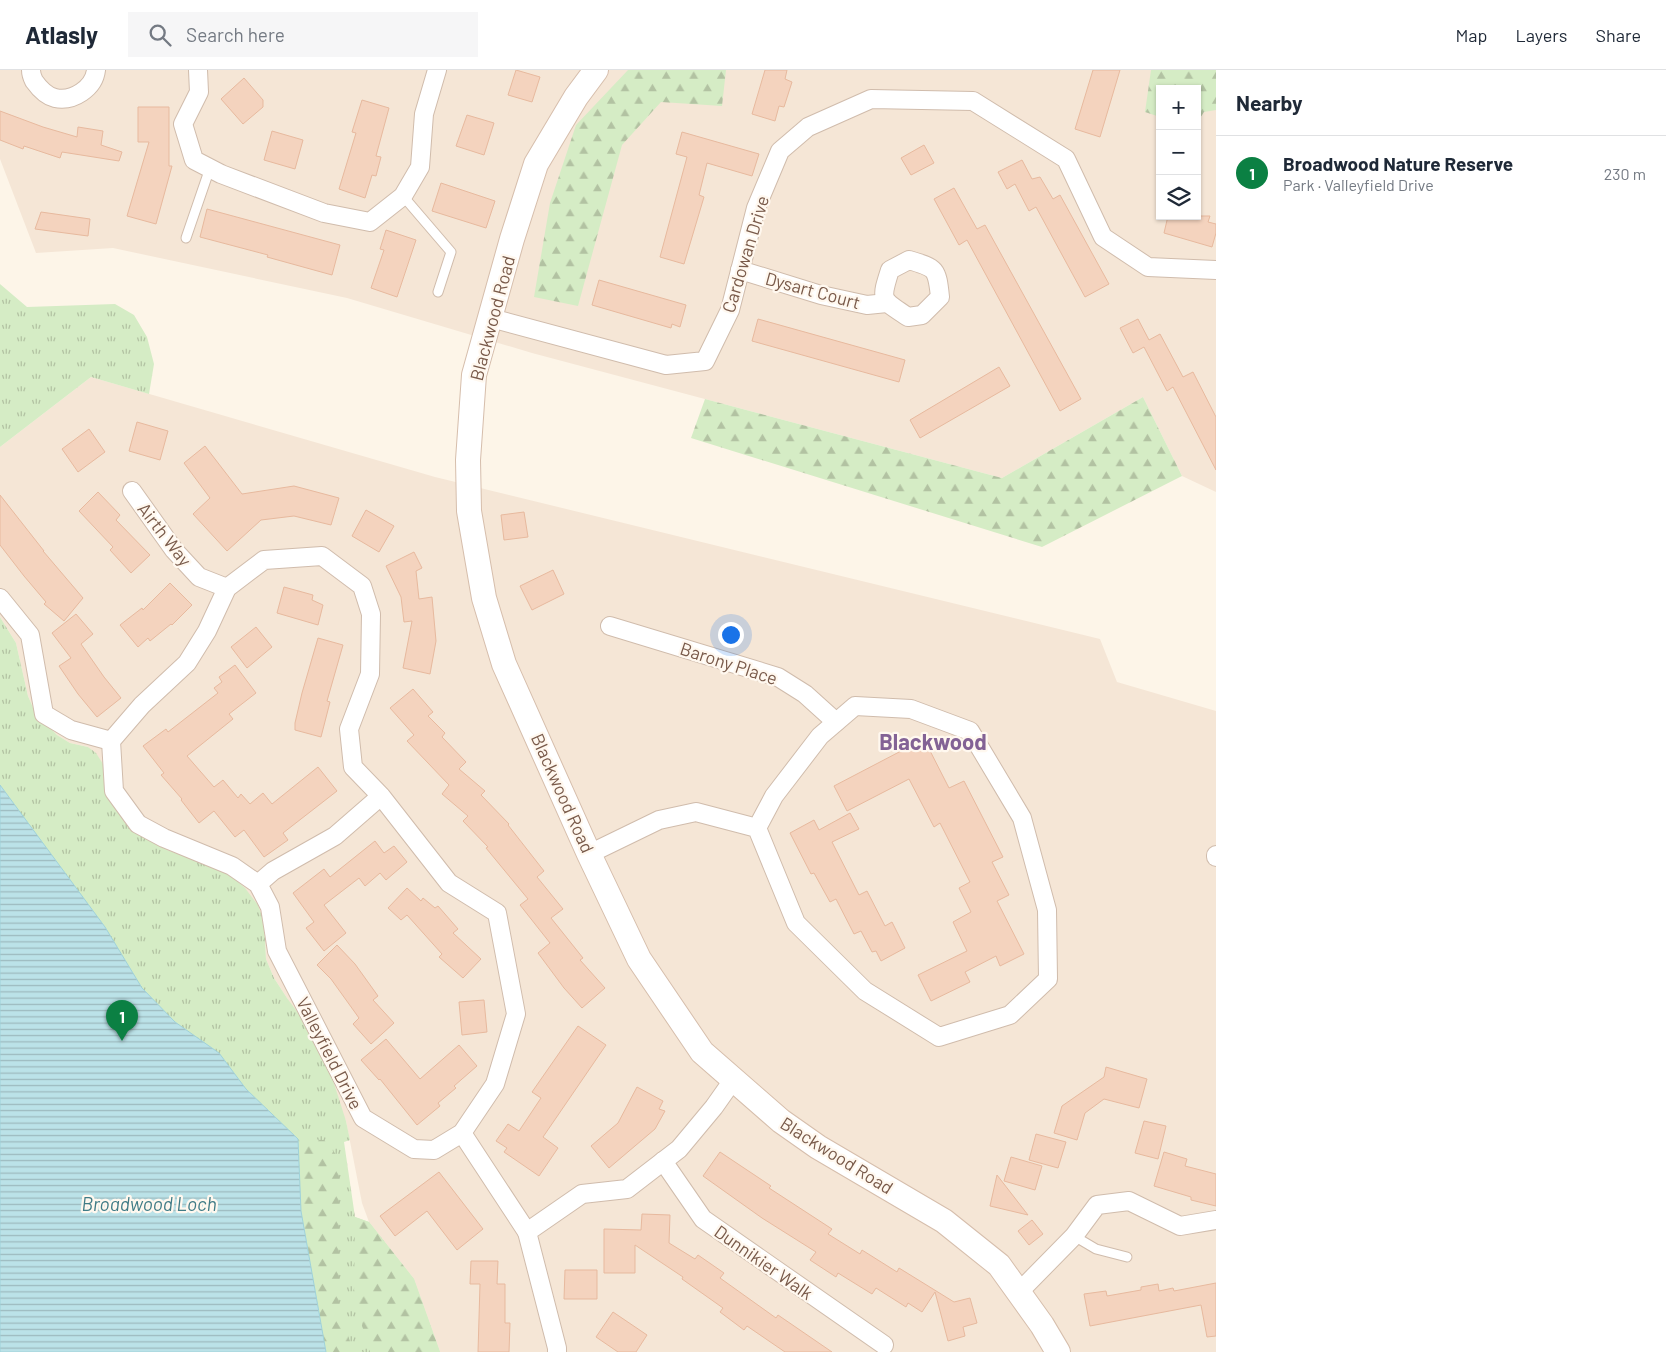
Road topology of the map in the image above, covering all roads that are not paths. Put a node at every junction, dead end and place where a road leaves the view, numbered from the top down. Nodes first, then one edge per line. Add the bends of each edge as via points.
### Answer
1 (31, 70) edge
2 (96, 70) edge
3 (198, 70) edge
4 (437, 70) edge
5 (596, 70) edge
6 (210, 168) junction
7 (403, 196) junction
8 (186, 238) dead end
9 (740, 270) junction
10 (1216, 270) edge
11 (438, 292) dead end
12 (887, 303) dead end
13 (491, 318) junction
14 (132, 491) dead end
15 (227, 588) junction
16 (0, 598) edge
17 (610, 626) dead end
18 (836, 722) junction
19 (111, 741) junction
20 (381, 796) junction
21 (757, 828) junction
22 (590, 854) junction
23 (258, 884) junction
24 (733, 1080) junction
25 (462, 1133) junction
26 (663, 1162) junction
27 (1216, 1220) edge
28 (527, 1232) junction
29 (1074, 1236) junction
30 (1127, 1257) dead end
31 (1019, 1292) junction
32 (884, 1345) dead end
33 (557, 1352) edge
34 (1058, 1352) edge

1 - 2 street via 40,90 55,98 72,98 87,88
3 - 6 street via 199,92 183,124 194,160
4 - 7 street via 424,114 420,167
5 - 13 street, Blackwood Road via 536,164
6 - 7 street via 324,213 370,222
6 - 8 lane
7 - 11 lane via 451,252
9 - 10 street, Cardowan Drive via 756,208 780,151 808,127 871,99 973,101 1066,159 1103,237 1148,267
9 - 12 street, Dysart Court via 867,306
9 - 13 street, Cardowan Drive via 730,310 705,361 666,365
13 - 22 street, Blackwood Road via 474,375 468,460 469,511 484,598 504,664
14 - 15 street, Airth Way via 174,550 199,576
15 - 19 street, Valleyfield Drive via 207,631 187,663 142,705
15 - 20 street, Valleyfield Drive via 264,560 322,556 362,586 371,614 370,674 349,729 353,767
16 - 19 street via 30,635 44,714 71,730
17 - 18 street, Barony Place via 778,677 805,694
18 - 21 street via 820,736 780,789
18 - 21 street via 855,706 911,709 970,731 1022,818 1047,910 1048,979 1010,1015 939,1037 865,991 796,923
19 - 23 street, Valleyfield Drive via 114,791 138,824 232,866
20 - 23 street via 335,836 273,871
20 - 25 street, Valleyfield Drive via 449,883 497,913 516,1014 495,1084
21 - 22 street via 696,812 659,820
22 - 24 street, Blackwood Road via 639,959 702,1052
23 - 25 street, Valleyfield Drive via 270,908 277,950 363,1118 414,1149 434,1150
24 - 26 street via 679,1149
24 - 31 street, Blackwood Road via 818,1147 944,1221 999,1266
25 - 28 street
26 - 28 street via 627,1189 582,1194
26 - 32 street, Dunnikier Walk via 703,1219
27 - 29 street via 1180,1226 1129,1202 1113,1203 1097,1205
28 - 33 street
29 - 30 lane via 1096,1249
29 - 31 street
31 - 34 street, Blackwood Road

